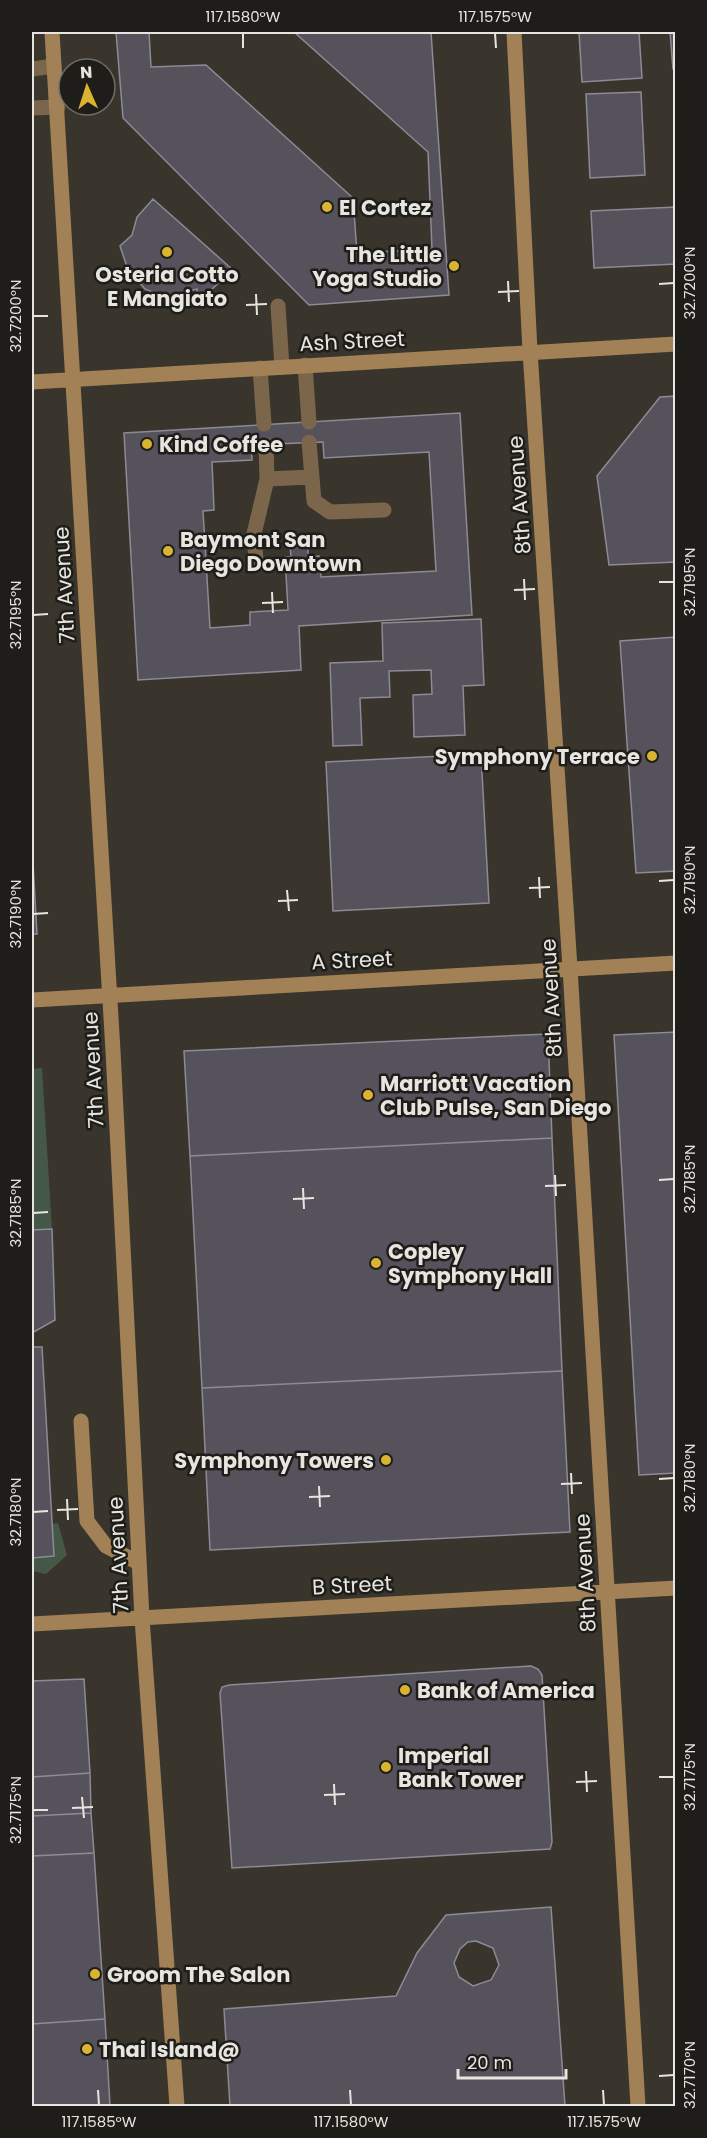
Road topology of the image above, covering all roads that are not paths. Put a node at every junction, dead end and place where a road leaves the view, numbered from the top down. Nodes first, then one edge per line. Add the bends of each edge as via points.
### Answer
1 (52, 32) edge
2 (514, 32) edge
3 (54, 66) junction
4 (32, 69) edge
5 (57, 97) edge
6 (57, 107) edge
7 (32, 108) edge
8 (59, 117) edge
9 (278, 306) dead end
10 (675, 344) edge
11 (530, 351) junction
12 (305, 365) junction
13 (282, 367) junction
14 (260, 368) junction
15 (73, 380) junction
16 (32, 382) edge
17 (309, 422) dead end
18 (264, 424) dead end
19 (309, 442) dead end
20 (266, 445) dead end
21 (311, 477) junction
22 (267, 479) junction
23 (384, 510) dead end
24 (256, 561) dead end
25 (675, 963) edge
26 (570, 968) junction
27 (110, 995) junction
28 (32, 1000) edge
29 (81, 1420) dead end
30 (139, 1563) junction
31 (675, 1588) edge
32 (607, 1592) junction
33 (142, 1618) junction
34 (32, 1624) edge
35 (177, 2106) edge
36 (638, 2106) edge

1 - 3 street, 7th Avenue
2 - 11 street, 8th Avenue
3 - 4 lane
3 - 5 street, 7th Avenue
6 - 7 lane
8 - 15 street, 7th Avenue
9 - 13 lane
10 - 11 street, Ash Street
11 - 12 street, Ash Street
11 - 26 street, 8th Avenue
12 - 13 street, Ash Street
12 - 17 lane
13 - 14 street, Ash Street
14 - 15 street, Ash Street
14 - 18 lane
15 - 16 street, Ash Street
15 - 27 street, 7th Avenue
19 - 21 lane
20 - 22 lane
21 - 22 lane
21 - 23 lane via 314,501 330,512
22 - 24 lane via 254,534
25 - 26 street, A Street
26 - 27 street, A Street
26 - 32 street, 8th Avenue
27 - 28 street, A Street
27 - 30 street, 7th Avenue
29 - 30 street via 87,1521 106,1546
30 - 33 street, 7th Avenue
31 - 32 street, B Street
32 - 33 street, B Street
32 - 36 street, 8th Avenue
33 - 34 street, B Street
33 - 35 street, 7th Avenue

